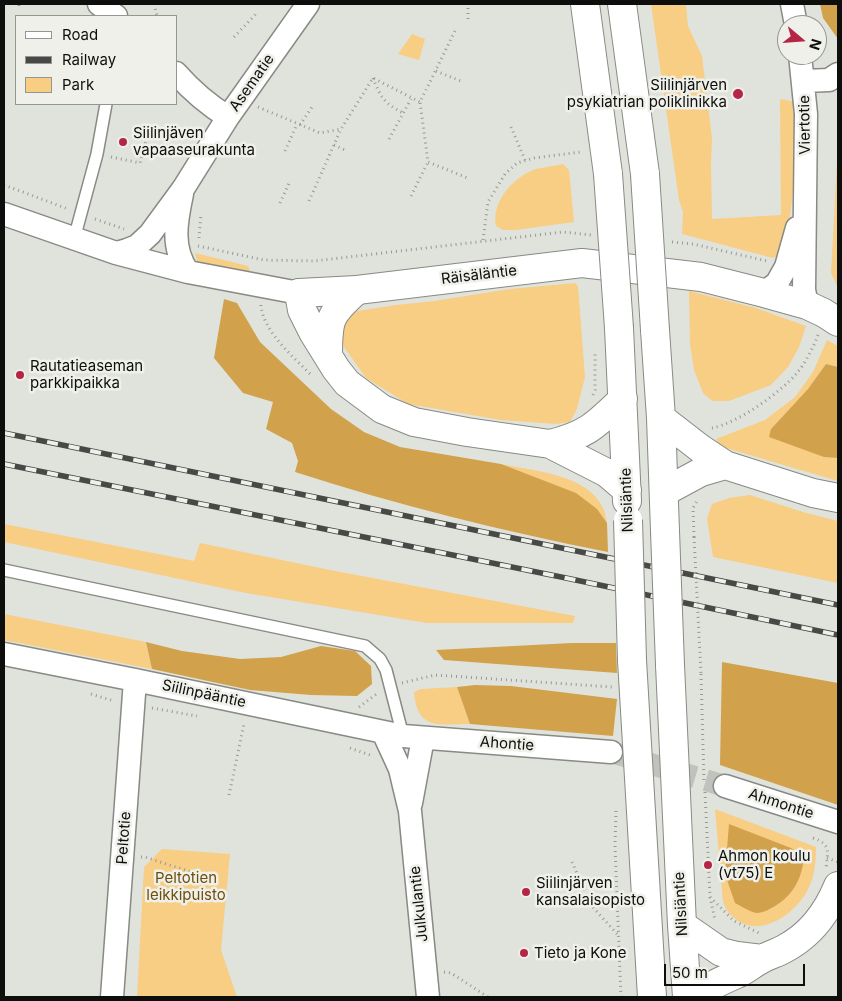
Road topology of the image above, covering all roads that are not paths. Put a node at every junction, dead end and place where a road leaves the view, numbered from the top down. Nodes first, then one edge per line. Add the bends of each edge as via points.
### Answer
1 (99, 4) edge
2 (308, 4) edge
3 (585, 4) edge
4 (622, 4) edge
5 (115, 15) edge
6 (802, 65) edge
7 (838, 74) edge
8 (178, 75) edge
9 (804, 81) junction
10 (106, 105) edge
11 (228, 117) junction
12 (183, 189) junction
13 (806, 195) junction
14 (4, 214) edge
15 (74, 239) junction
16 (116, 253) junction
17 (188, 272) junction
18 (357, 290) junction
19 (299, 293) junction
20 (764, 293) junction
21 (823, 313) edge
22 (328, 356) junction
23 (623, 400) junction
24 (661, 418) junction
25 (550, 444) junction
26 (725, 465) junction
27 (627, 490) junction
28 (664, 492) junction
29 (838, 498) edge
30 (4, 570) edge
31 (4, 654) edge
32 (135, 680) junction
33 (403, 735) junction
34 (611, 752) tunnel mouth
35 (725, 786) tunnel mouth
36 (410, 811) junction
37 (838, 822) edge
38 (832, 879) edge
39 (682, 925) junction
40 (762, 945) junction
41 (650, 996) edge
42 (112, 997) edge
43 (428, 997) edge
44 (687, 997) edge
45 (695, 997) edge

1 - 5 street
2 - 11 street, Asematie
3 - 23 main road, Nilsiäntie, bridge via 608,174
4 - 24 main road, Nilsiäntie, bridge via 645,174
6 - 9 street, Viertotie
7 - 9 street via 830,80
8 - 11 street via 194,93
9 - 13 street, Viertotie
10 - 15 lane via 97,154
11 - 12 street, Asematie
12 - 16 street, Asematie via 150,234 137,246
12 - 17 street, Asematie via 176,242 178,257
13 - 20 street, Viertotie via 786,267 777,283
13 - 21 street, Viertotie via 804,290
14 - 15 street
15 - 16 street
16 - 17 street, Räisäläntie
17 - 19 street, Räisäläntie
18 - 19 main road, Räisäläntie
18 - 20 main road, Räisäläntie via 582,263 701,278
18 - 22 main road via 337,307 331,319
19 - 22 main road via 302,310
20 - 21 main road, Räisäläntie
22 - 25 main road via 347,383 398,417 467,432
23 - 25 main road via 590,430
23 - 27 main road, Nilsiäntie
24 - 26 main road
24 - 28 main road, Nilsiäntie
25 - 27 main road via 607,473
26 - 28 main road via 701,472
26 - 29 main road
27 - 41 main road, Nilsiäntie, bridge via 632,660
28 - 39 main road, Nilsiäntie, bridge
30 - 33 lane via 365,646 380,659 386,670
31 - 32 street, Siilinpääntie
32 - 33 street, Siilinpääntie via 349,736
32 - 42 street, Peltotie
33 - 34 street, Ahontie
33 - 36 street, Julkulantie
33 - 36 street, Julkulantie via 400,769
35 - 37 street, Ahmontie
36 - 43 street, Julkulantie
38 - 40 main road via 825,913 812,929 790,946
39 - 40 main road via 720,952 737,956
39 - 44 main road, Nilsiäntie
40 - 45 main road via 740,972 709,986

